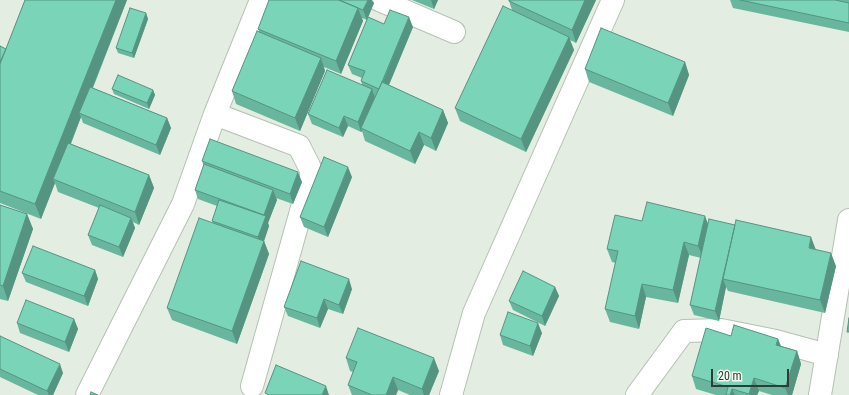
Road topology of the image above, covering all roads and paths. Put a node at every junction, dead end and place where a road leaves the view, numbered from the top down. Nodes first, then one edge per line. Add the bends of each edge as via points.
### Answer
1 (261, 0) edge
2 (379, 0) edge
3 (613, 0) edge
4 (454, 32) dead end
5 (214, 114) junction
6 (849, 220) edge
7 (827, 355) junction
8 (252, 386) dead end
9 (87, 395) edge
10 (451, 395) edge
11 (637, 395) edge
12 (820, 395) edge

1 - 5 street
2 - 4 street
3 - 10 street via 474,313
5 - 8 street via 300,146 312,172
5 - 9 street via 183,204
6 - 7 street
7 - 11 street via 776,340 721,330 684,331
7 - 12 street

